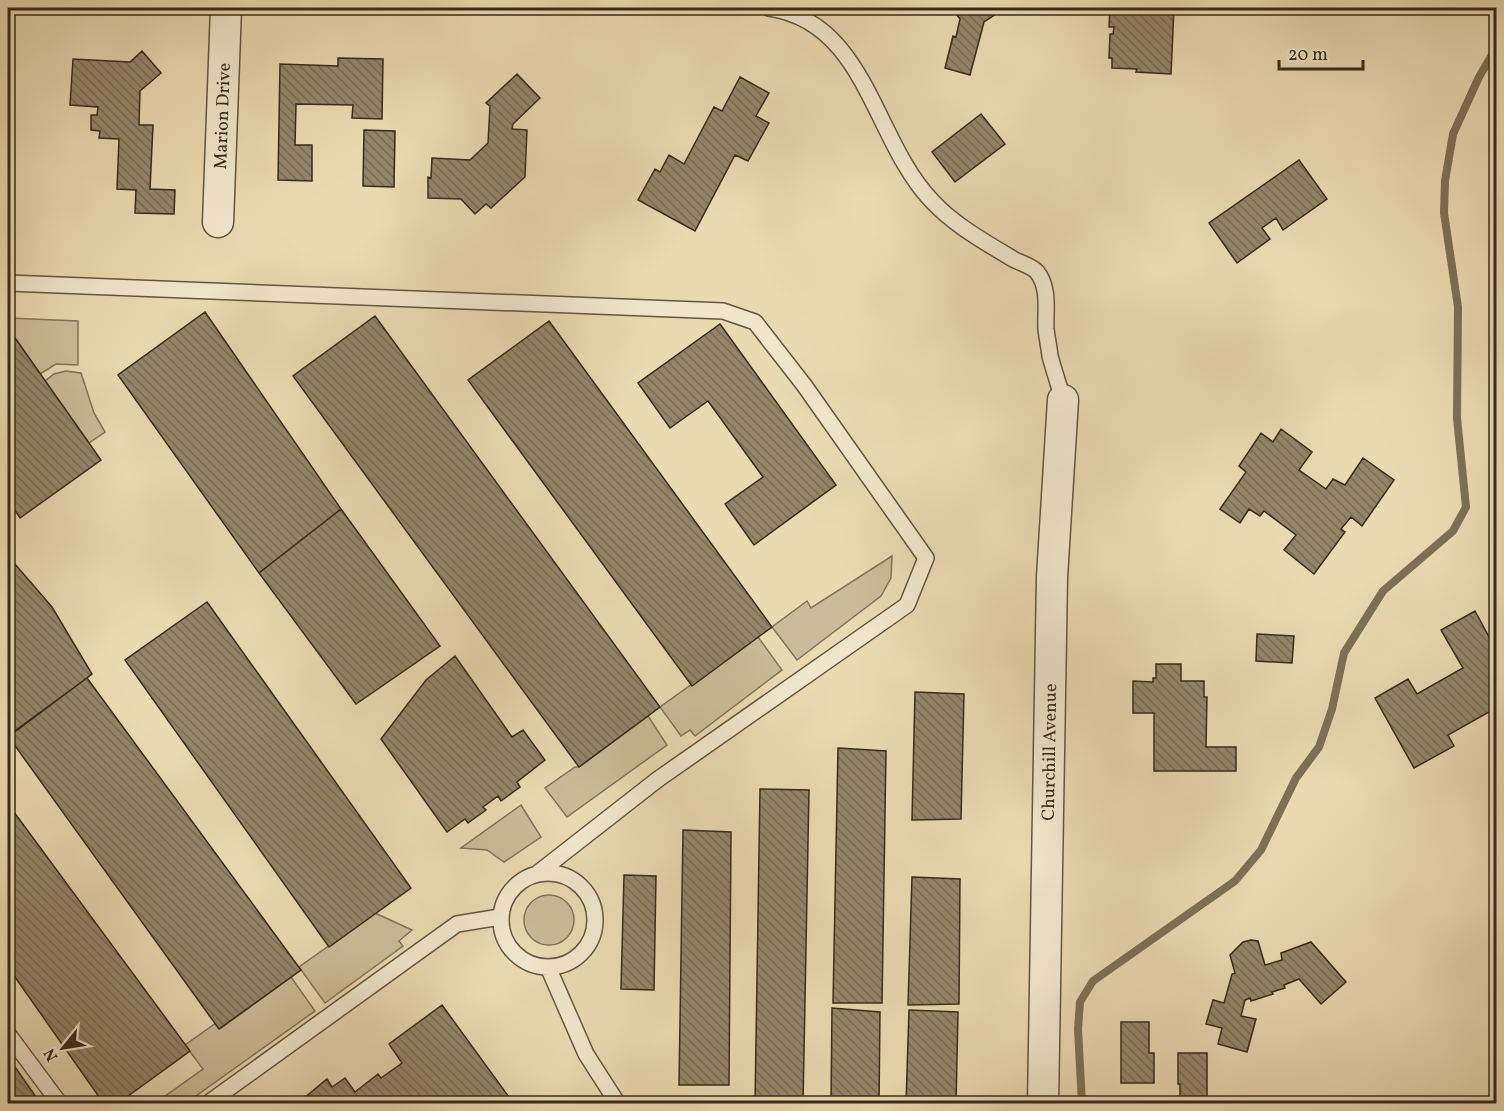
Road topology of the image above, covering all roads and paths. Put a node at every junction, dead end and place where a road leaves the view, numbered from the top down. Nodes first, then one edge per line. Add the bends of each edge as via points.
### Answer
1 (226, 8) edge
2 (769, 8) edge
3 (218, 222) dead end
4 (8, 283) edge
5 (1063, 400) joint
6 (538, 873) junction
7 (500, 917) junction
8 (548, 967) junction
9 (8, 1034) edge
10 (60, 1104) edge
11 (207, 1104) edge
12 (618, 1104) edge
13 (1043, 1104) edge

1 - 3 street, Marion Drive
2 - 5 lane via 784,10 816,25 841,48 869,90 906,168 932,201 962,226 1036,271 1045,288 1046,331
4 - 6 lane via 723,311 755,322 893,509 926,558 923,566 907,605 657,780
5 - 13 street, Churchill Avenue via 1052,577
6 - 7 lane via 512,889
6 - 8 lane via 553,872 582,886 595,915 588,946 563,965
7 - 8 lane via 505,939 519,957 532,965
7 - 11 lane via 457,924
8 - 12 lane via 586,1054
9 - 10 lane

